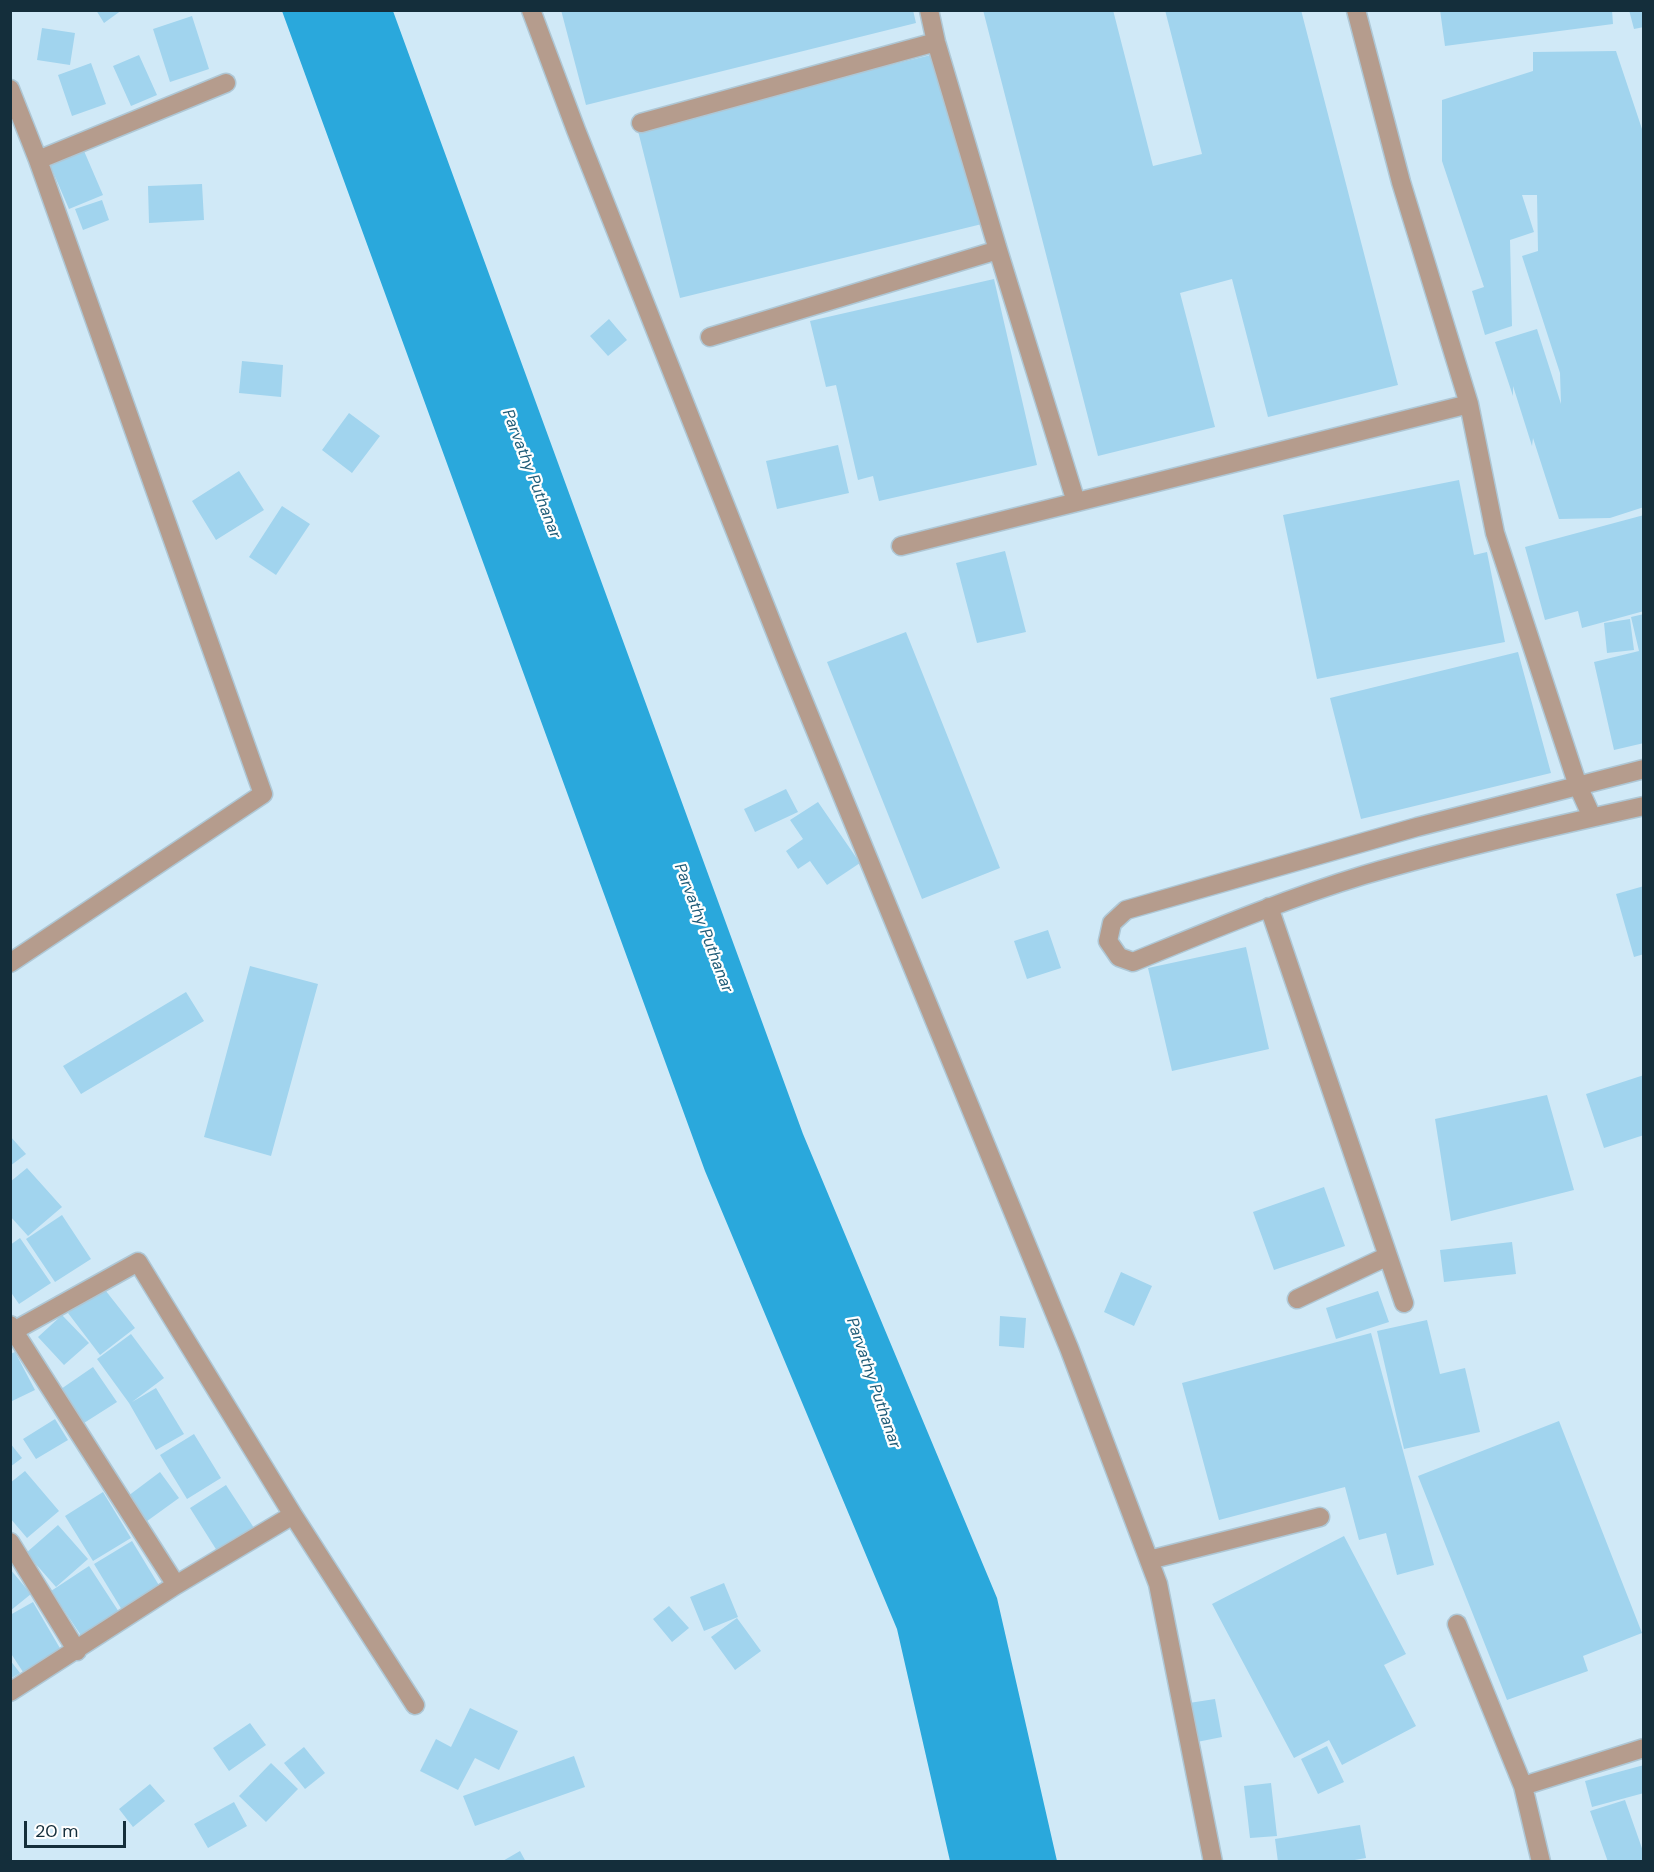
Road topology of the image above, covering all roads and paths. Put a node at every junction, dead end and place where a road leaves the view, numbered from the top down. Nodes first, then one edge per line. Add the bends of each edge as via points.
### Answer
1 (531, 10) edge
2 (929, 10) edge
3 (1356, 10) edge
4 (936, 42) junction
5 (226, 83) dead end
6 (10, 89) edge
7 (641, 123) dead end
8 (38, 160) junction
9 (998, 250) junction
10 (710, 337) dead end
11 (1469, 404) junction
12 (1076, 502) junction
13 (901, 546) dead end
14 (1644, 769) edge
15 (1578, 786) junction
16 (1644, 806) edge
17 (1592, 818) junction
18 (1269, 907) junction
19 (10, 963) edge
20 (1388, 1257) junction
21 (1297, 1299) dead end
22 (1404, 1303) dead end
23 (12, 1330) edge
24 (293, 1515) junction
25 (1320, 1517) dead end
26 (10, 1542) edge
27 (1149, 1560) junction
28 (176, 1585) junction
29 (1457, 1624) dead end
30 (77, 1651) junction
31 (10, 1692) edge
32 (415, 1705) dead end
33 (1644, 1748) edge
34 (1523, 1786) junction
35 (1214, 1862) edge
36 (1541, 1862) edge

1 - 27 street via 781,645 1069,1348
2 - 4 street
3 - 11 street via 1401,182
4 - 7 street
4 - 9 street
5 - 8 street
6 - 8 street
8 - 19 street via 263,794
9 - 10 street
9 - 12 street
11 - 12 street
11 - 15 street via 1495,533
12 - 13 street
14 - 15 street
15 - 17 street
15 - 18 street via 1417,827 1126,910 1112,923 1108,941 1119,957 1133,962
16 - 17 street
17 - 18 street via 1364,875
18 - 20 street
20 - 21 street
20 - 22 street
23 - 24 street via 138,1262
23 - 28 street
24 - 28 street
24 - 32 street
25 - 27 street
26 - 30 street
27 - 35 street via 1158,1584
28 - 30 street
29 - 34 street
30 - 31 street
33 - 34 street
34 - 36 street

